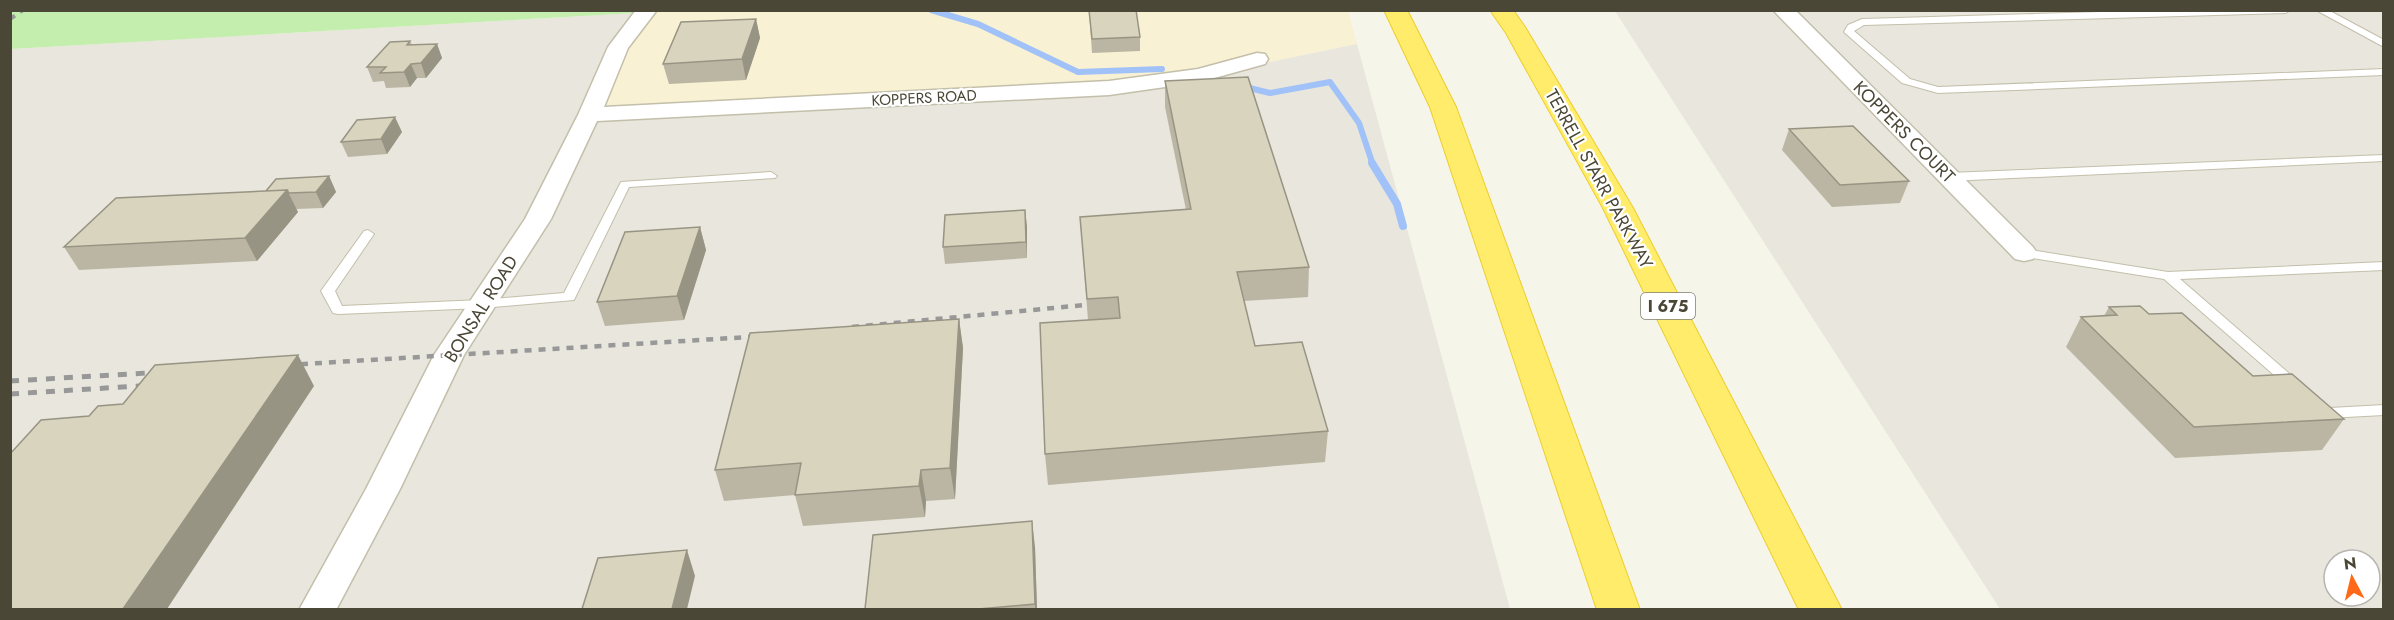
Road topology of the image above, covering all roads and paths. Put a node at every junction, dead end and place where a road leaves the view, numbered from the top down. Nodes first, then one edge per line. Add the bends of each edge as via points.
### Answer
1 (647, 10) edge
2 (1395, 10) edge
3 (1501, 10) edge
4 (1783, 10) edge
5 (2286, 10) edge
6 (2320, 10) edge
7 (2188, 12) edge
8 (2384, 44) edge
9 (1257, 59) dead end
10 (2384, 72) edge
11 (589, 115) junction
12 (2384, 158) edge
13 (771, 176) dead end
14 (1948, 177) junction
15 (368, 234) dead end
16 (2024, 253) joint
17 (2384, 266) edge
18 (2168, 276) junction
19 (482, 304) junction
20 (2384, 410) edge
21 (317, 609) edge
22 (1619, 609) edge
23 (1821, 609) edge

1 - 11 street, BONSAL ROAD via 618,47
2 - 22 highway via 1443,107
3 - 23 highway, TERRELL STARR PARKWAY / I 675 via 1618,208
4 - 14 street, KOPPERS COURT
5 - 7 lane
6 - 8 lane
7 - 10 lane via 1862,22 1851,27 1850,32 1906,81 1938,90
9 - 11 street, KOPPERS ROAD via 1200,75 1109,88
11 - 19 street, BONSAL ROAD via 538,219
12 - 14 lane
13 - 19 lane via 625,184 569,297
14 - 16 street, KOPPERS COURT
15 - 19 lane via 328,291 338,310
16 - 18 lane
17 - 18 lane
18 - 20 lane via 2326,413
19 - 21 street, BONSAL ROAD via 449,355 383,489

